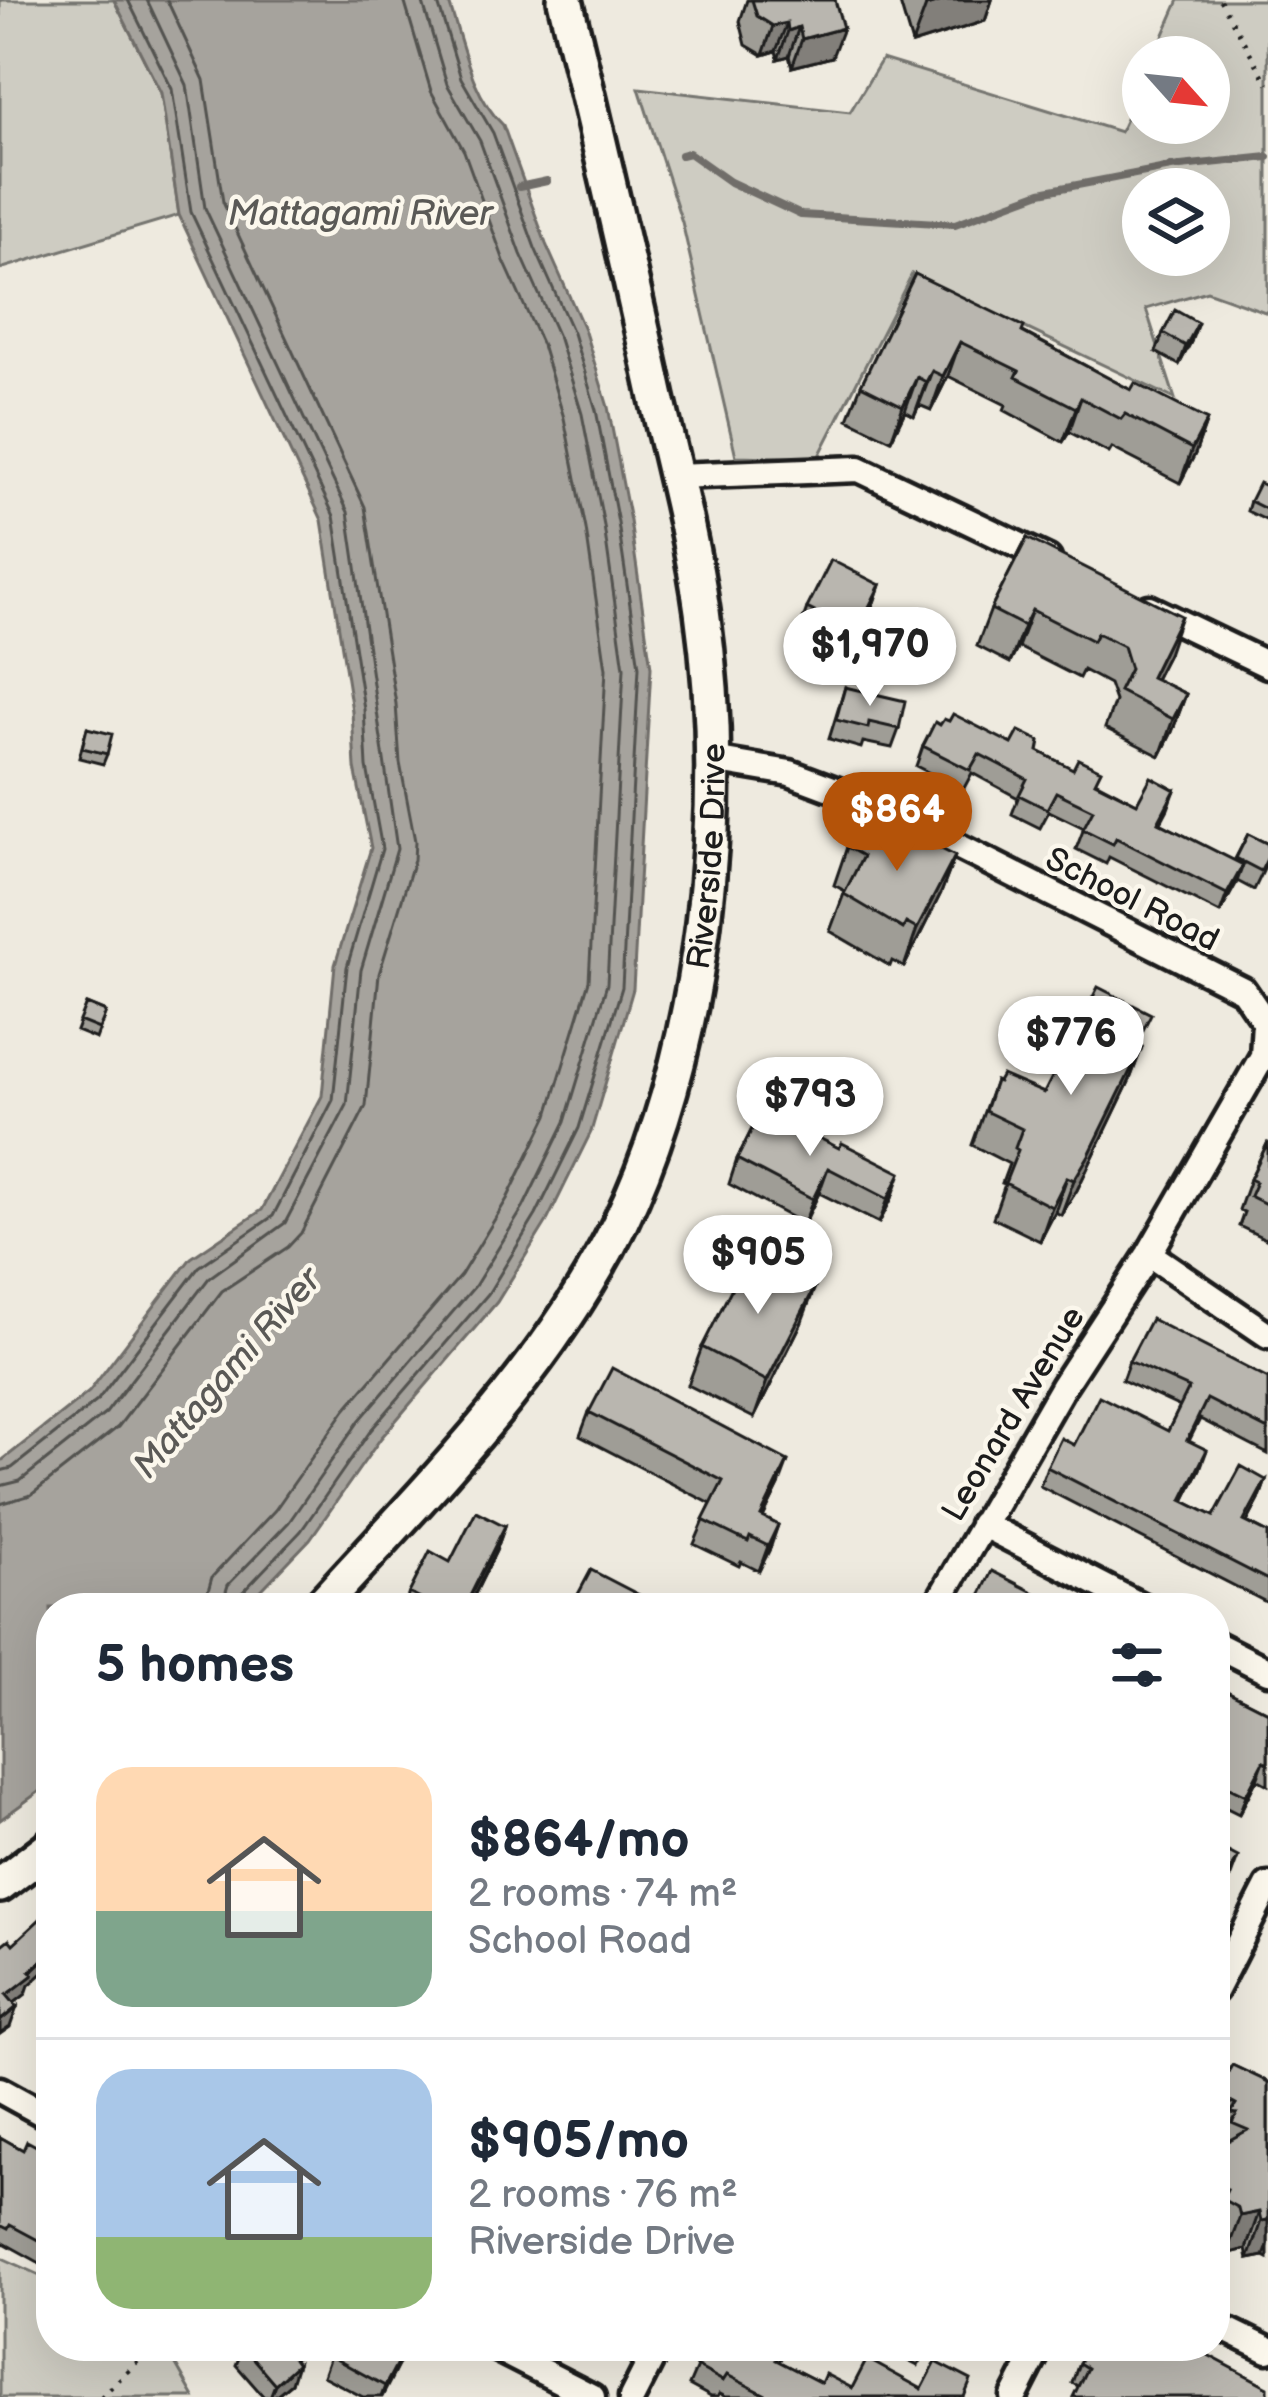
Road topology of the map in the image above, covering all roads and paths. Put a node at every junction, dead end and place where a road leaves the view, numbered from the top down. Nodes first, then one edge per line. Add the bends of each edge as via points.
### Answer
1 (565, 0) edge
2 (1220, 0) edge
3 (1268, 84) edge
4 (675, 476) junction
5 (1070, 570) edge
6 (1134, 601) edge
7 (1268, 665) edge
8 (713, 760) junction
9 (1149, 1254) junction
10 (1268, 1335) edge
11 (982, 1524) junction
12 (333, 1593) edge
13 (943, 1593) edge
14 (1116, 1593) edge
15 (1230, 1652) edge
16 (1268, 1672) edge
17 (36, 1858) edge
18 (0, 1886) edge
19 (1268, 1886) edge
20 (1230, 1957) edge
21 (0, 2090) edge
22 (36, 2110) edge
23 (1230, 2331) edge
24 (1268, 2350) edge
25 (138, 2361) edge
26 (521, 2361) edge
27 (650, 2361) edge
28 (1032, 2361) edge
29 (101, 2397) edge
30 (592, 2397) edge
31 (632, 2397) edge
32 (1014, 2397) edge

1 - 4 main road, Riverside Drive
2 - 3 path
4 - 5 street via 859,469
4 - 8 main road, Riverside Drive via 702,612
6 - 7 street
8 - 9 street, School Road via 790,772 878,806 1243,990 1265,1022 1263,1056
8 - 12 main road, Riverside Drive via 700,961 685,1036 620,1224 548,1345
9 - 10 street
9 - 11 street, Leonard Avenue
11 - 13 street, Leonard Avenue
11 - 14 street
15 - 16 street
17 - 18 main road
19 - 20 street
21 - 22 street
23 - 24 street
25 - 29 path
26 - 30 street
27 - 31 street
28 - 32 street

